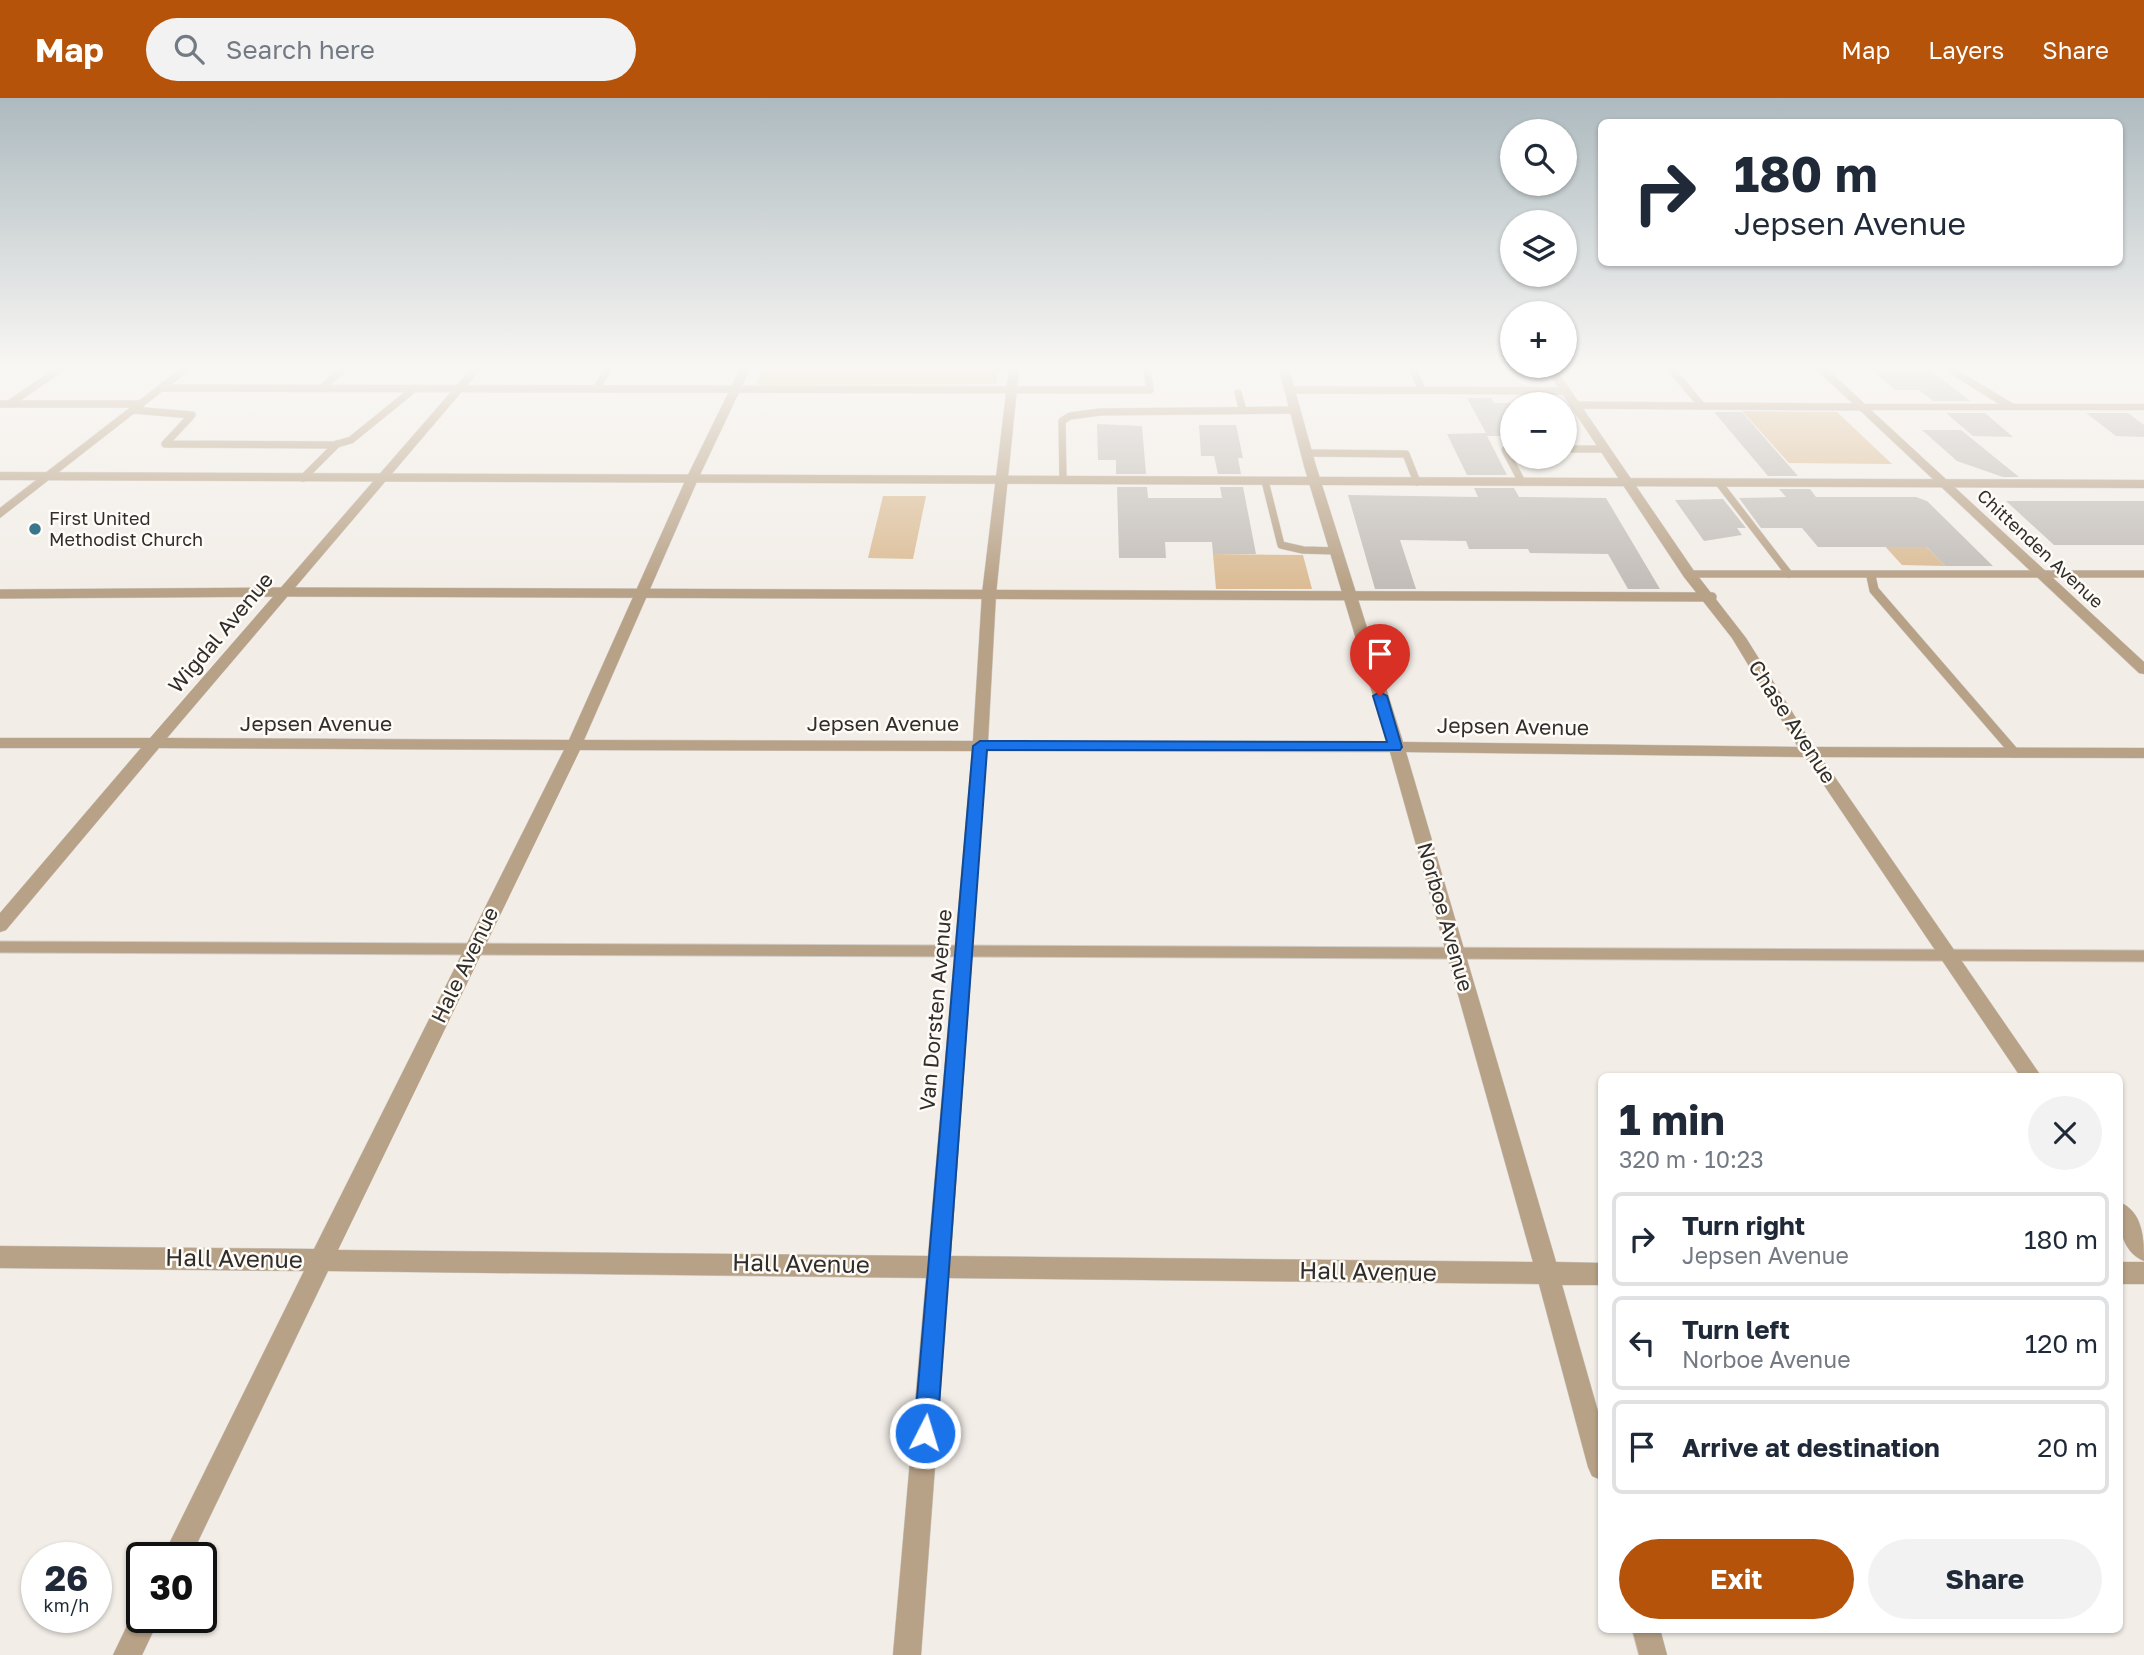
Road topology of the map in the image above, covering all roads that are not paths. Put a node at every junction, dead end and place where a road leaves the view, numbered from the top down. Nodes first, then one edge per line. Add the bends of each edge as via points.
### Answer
1 (92, 442) edge
2 (164, 442) edge
3 (345, 442) edge
4 (412, 442) edge
5 (710, 442) edge
6 (1004, 442) edge
7 (1062, 442) edge
8 (1304, 442) edge
9 (1600, 442) edge
10 (1897, 442) edge
11 (337, 444) junction
12 (1577, 449) edge
13 (1605, 449) junction
14 (1307, 453) junction
15 (1514, 469) edge
16 (0, 476) edge
17 (47, 476) junction
18 (303, 478) junction
19 (379, 478) junction
20 (692, 479) junction
21 (1000, 480) junction
22 (1063, 480) junction
23 (1265, 481) junction
24 (1314, 481) junction
25 (1417, 482) junction
26 (1521, 482) junction
27 (1627, 483) junction
28 (1719, 483) junction
29 (1941, 483) junction
30 (2144, 484) edge
31 (0, 514) edge
32 (1337, 551) junction
33 (1689, 574) junction
34 (1789, 574) junction
35 (2144, 574) edge
36 (1871, 575) junction
37 (2043, 575) junction
38 (283, 592) junction
39 (641, 593) junction
40 (0, 594) edge
41 (989, 594) junction
42 (1351, 596) junction
43 (1712, 597) junction
44 (2144, 670) edge
45 (0, 743) edge
46 (154, 745) junction
47 (573, 745) junction
48 (980, 746) junction
49 (1395, 747) junction
50 (1809, 752) junction
51 (2144, 752) edge
52 (2015, 753) junction
53 (0, 925) edge
54 (0, 947) edge
55 (473, 949) junction
56 (964, 950) junction
57 (1456, 953) junction
58 (1950, 953) junction
59 (2144, 956) edge
60 (2029, 1073) edge
61 (2123, 1218) edge
62 (2144, 1250) edge
63 (0, 1257) edge
64 (320, 1260) junction
65 (939, 1266) junction
66 (2123, 1273) edge
67 (2144, 1273) edge
68 (1548, 1274) junction
69 (1598, 1274) edge
70 (1598, 1456) edge
71 (183, 1542) edge
72 (138, 1633) edge
73 (1647, 1633) edge
74 (127, 1655) edge
75 (908, 1655) edge
76 (1653, 1655) edge

1 - 17 street
2 - 11 lane
3 - 11 lane
4 - 19 street, Wigdal Avenue
5 - 20 street, Hale Avenue
6 - 21 street, Van Dorsten Avenue
7 - 22 lane
8 - 14 street, Norboe Avenue
9 - 13 street, Chase Avenue
10 - 29 street, Chittenden Avenue
11 - 18 lane
12 - 13 lane
13 - 27 street, Chase Avenue
14 - 24 street, Norboe Avenue
14 - 25 lane via 1406,454
15 - 26 lane
16 - 17 street
17 - 18 street
17 - 31 street
18 - 19 street
19 - 20 street
19 - 38 street, Wigdal Avenue
20 - 21 street
20 - 39 street, Hale Avenue
21 - 22 street
21 - 41 street, Van Dorsten Avenue
22 - 23 street
23 - 24 street
23 - 32 lane via 1281,545
24 - 25 street
24 - 32 street, Norboe Avenue
25 - 26 street
26 - 27 street
27 - 28 street
27 - 33 street, Chase Avenue
28 - 29 street
28 - 34 lane
29 - 30 street
29 - 37 street, Chittenden Avenue
32 - 42 street, Norboe Avenue
33 - 34 lane
33 - 43 street, Chase Avenue
34 - 36 lane
35 - 37 lane
36 - 37 lane
36 - 52 lane via 1874,590
37 - 44 street, Chittenden Avenue
38 - 39 lane
38 - 40 lane
38 - 46 street, Wigdal Avenue
39 - 41 lane
39 - 47 street, Hale Avenue
41 - 42 lane
41 - 48 street, Van Dorsten Avenue
42 - 43 lane
42 - 49 street, Norboe Avenue
43 - 50 street, Chase Avenue
45 - 46 street, Jepsen Avenue
46 - 47 street, Jepsen Avenue
46 - 53 street, Wigdal Avenue
47 - 48 street, Jepsen Avenue
47 - 55 street, Hale Avenue
48 - 49 street, Jepsen Avenue
48 - 56 street, Van Dorsten Avenue
49 - 50 street, Jepsen Avenue
49 - 57 street, Norboe Avenue
50 - 52 street, Jepsen Avenue
50 - 58 street, Chase Avenue
51 - 52 street, Jepsen Avenue
54 - 55 lane
55 - 56 lane
55 - 64 street, Hale Avenue
56 - 57 lane
56 - 65 street, Van Dorsten Avenue
57 - 58 lane
57 - 68 street, Norboe Avenue
58 - 59 lane
58 - 60 street, Chase Avenue
61 - 62 street
63 - 64 street, Hall Avenue
64 - 65 street, Hall Avenue
64 - 71 street, Hale Avenue
65 - 68 street, Hall Avenue
65 - 75 street, Van Dorsten Avenue
66 - 67 street
68 - 69 street, Hall Avenue
68 - 70 street, Norboe Avenue
72 - 74 street
73 - 76 street

